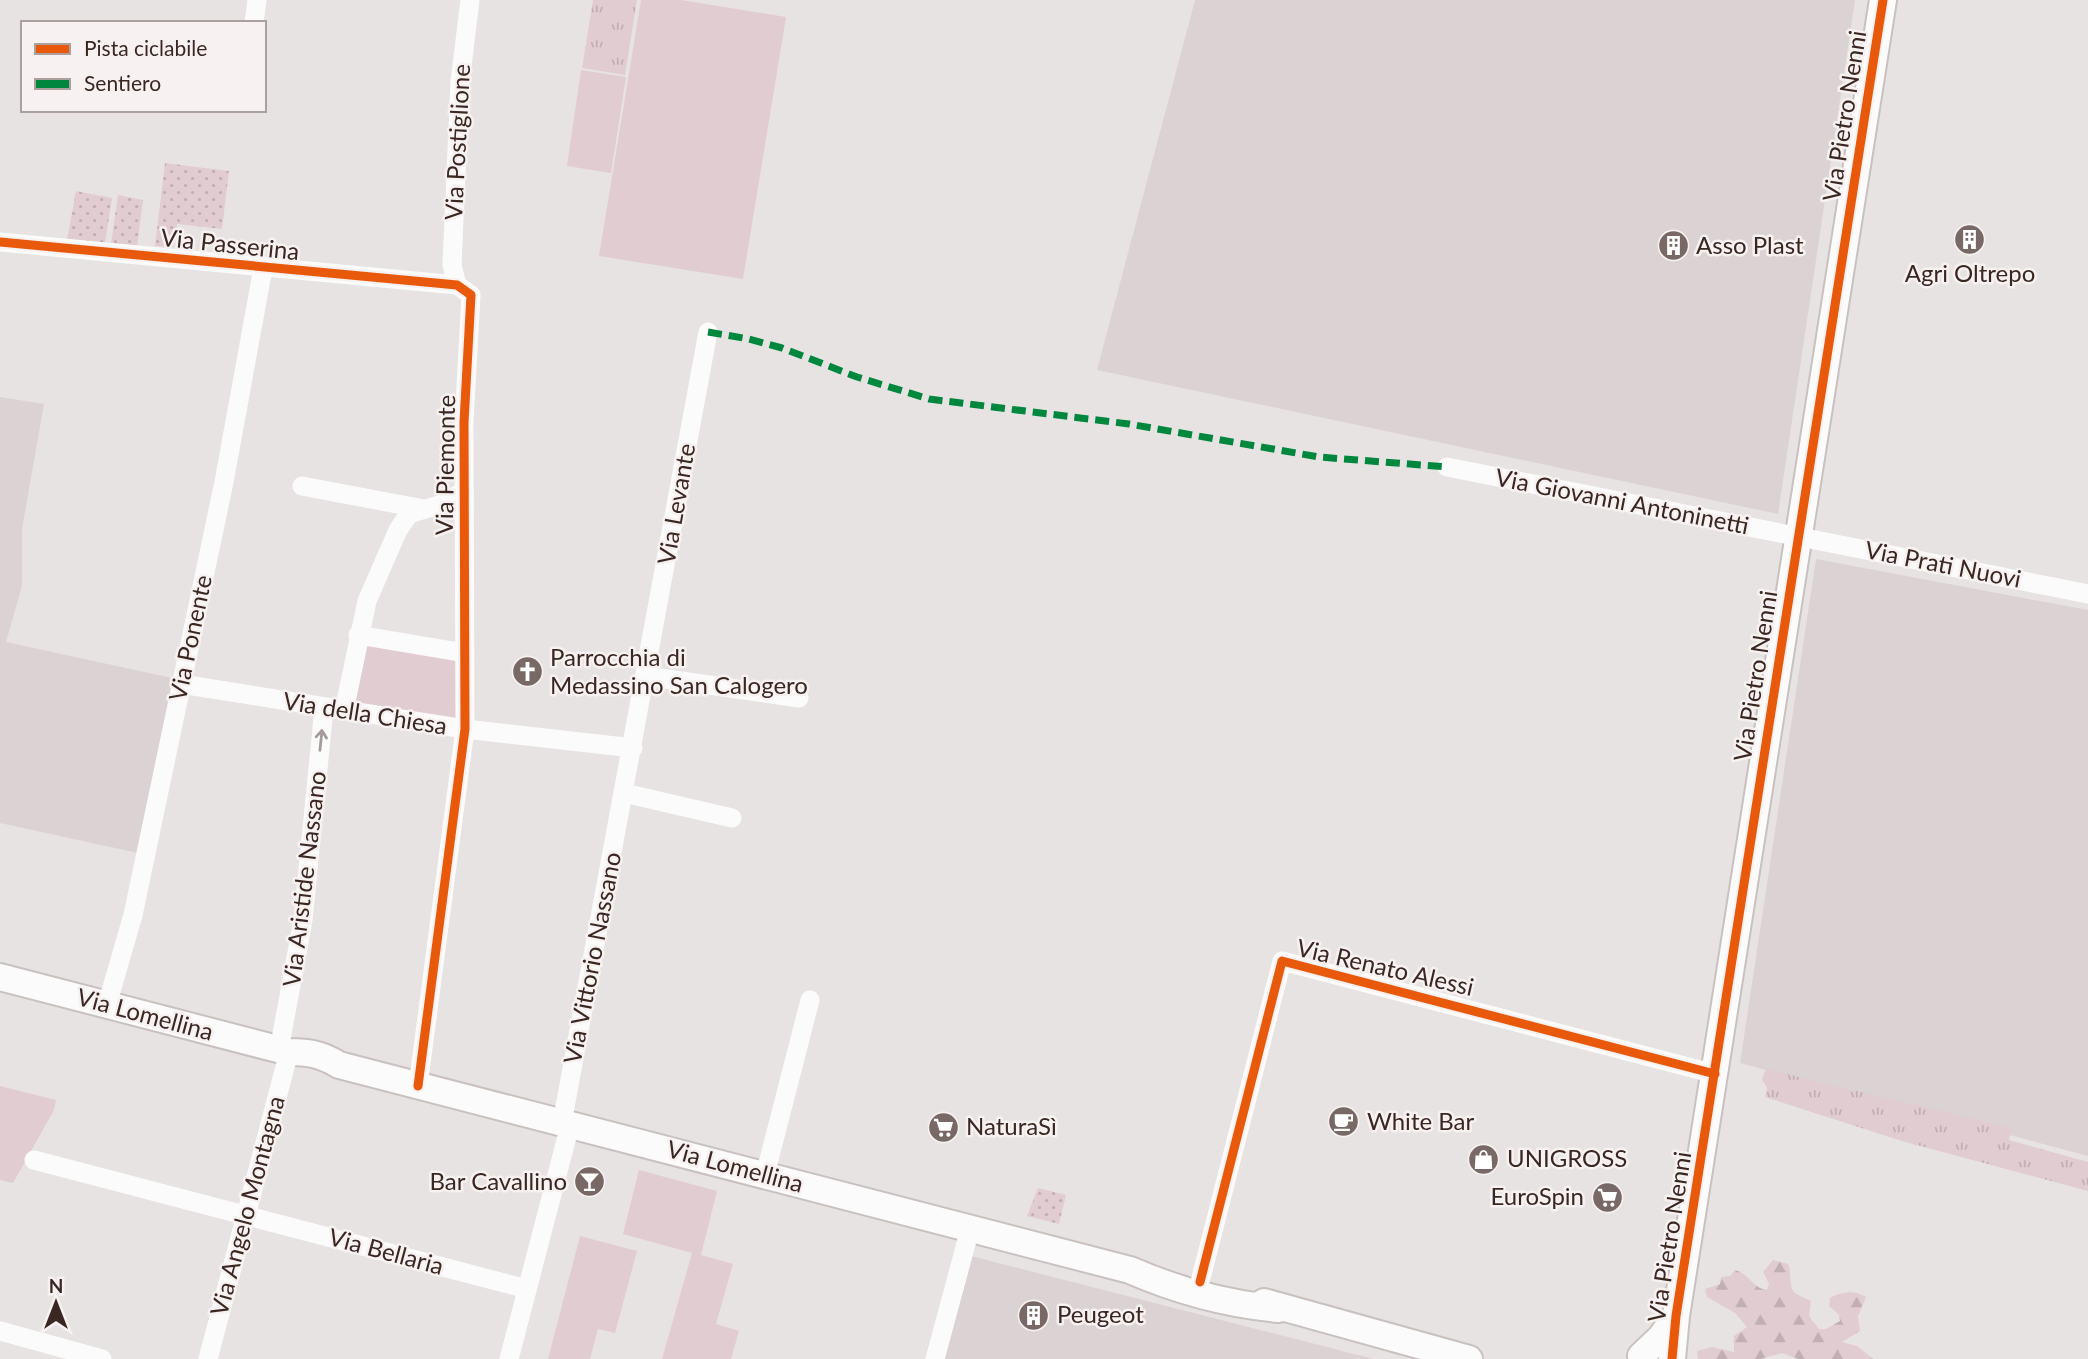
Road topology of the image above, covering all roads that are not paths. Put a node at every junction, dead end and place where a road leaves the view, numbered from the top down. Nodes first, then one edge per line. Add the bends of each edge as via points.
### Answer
1 (257, 0) edge
2 (470, 0) edge
3 (1883, 0) edge
4 (254, 21) edge
5 (0, 242) edge
6 (263, 268) junction
7 (457, 285) junction
8 (708, 332) dead end
9 (1447, 467) dead end
10 (302, 486) dead end
11 (464, 491) junction
12 (424, 509) junction
13 (1797, 537) junction
14 (2088, 594) edge
15 (358, 635) junction
16 (465, 653) junction
17 (646, 676) junction
18 (181, 684) junction
19 (799, 698) dead end
20 (334, 709) junction
21 (465, 729) junction
22 (633, 748) junction
23 (624, 793) junction
24 (732, 818) dead end
25 (0, 977) edge
26 (810, 1000) dead end
27 (107, 1005) junction
28 (286, 1052) junction
29 (1715, 1074) junction
30 (418, 1086) junction
31 (566, 1124) junction
32 (34, 1160) dead end
33 (765, 1175) junction
34 (245, 1215) junction
35 (970, 1228) junction
36 (1130, 1270) junction
37 (1200, 1282) junction
38 (527, 1289) junction
39 (1279, 1309) junction
40 (1676, 1315) junction
41 (0, 1331) edge
42 (1644, 1358) edge
43 (102, 1359) edge
44 (208, 1359) edge
45 (509, 1359) edge
46 (935, 1359) edge
47 (1468, 1359) edge
48 (1672, 1359) edge

1 - 4 street
2 - 7 street, Via Postiglione via 460,82 452,265
3 - 13 main road, Via Pietro Nenni
5 - 6 street, Via Passerina
6 - 7 street, Via Passerina
6 - 18 street, Via Ponente
7 - 11 street, Via Piemonte via 471,295
8 - 17 street, Via Levante
9 - 13 street, Via Giovanni Antoninetti
10 - 12 street
11 - 12 street, Via Aristide Nassano
11 - 16 street, Via Piemonte
12 - 15 street, Via Aristide Nassano via 409,514 398,530 380,565
13 - 14 street, Via Prati Nuovi
13 - 29 main road, Via Pietro Nenni
15 - 16 street
15 - 20 street, Via Aristide Nassano
16 - 21 street, Via Piemonte
17 - 19 street
17 - 22 street, Via Vittorio Nassano
18 - 20 street, Via della Chiesa
18 - 27 street, Via Ponente via 133,915
20 - 21 street, Via della Chiesa
28 -> 20 street, Via Aristide Nassano
21 - 22 street, Via della Chiesa
21 - 30 street
22 - 23 street, Via Vittorio Nassano
23 - 24 street
23 - 31 street, Via Vittorio Nassano
25 - 27 main road, Via Lomellina
26 - 33 street
27 - 28 main road, Via Lomellina
28 - 30 main road, Via Lomellina via 309,1052
28 - 34 street, Via Angelo Montagna
29 - 37 street, Via Renato Alessi via 1282,961
29 - 40 main road, Via Pietro Nenni
30 - 31 main road, Via Lomellina
31 - 33 main road, Via Lomellina
31 - 38 street, Via Vittorio Nassano
32 - 34 street, Via Bellaria
33 - 35 main road, Via Lomellina
34 - 38 street, Via Bellaria
34 - 44 street, Via Angelo Montagna
35 - 36 main road, Via Lomellina
35 - 46 street
36 - 37 main road, Via Lomellina
36 - 39 main road, Via Lomellina via 1167,1287
37 - 39 main road, Via Lomellina
38 - 45 street, Via Vittorio Nassano
39 - 47 main road, Via Lomellina
40 - 42 main road, Via Pietro Nenni
40 - 48 main road, Via Pietro Nenni
41 - 43 street

